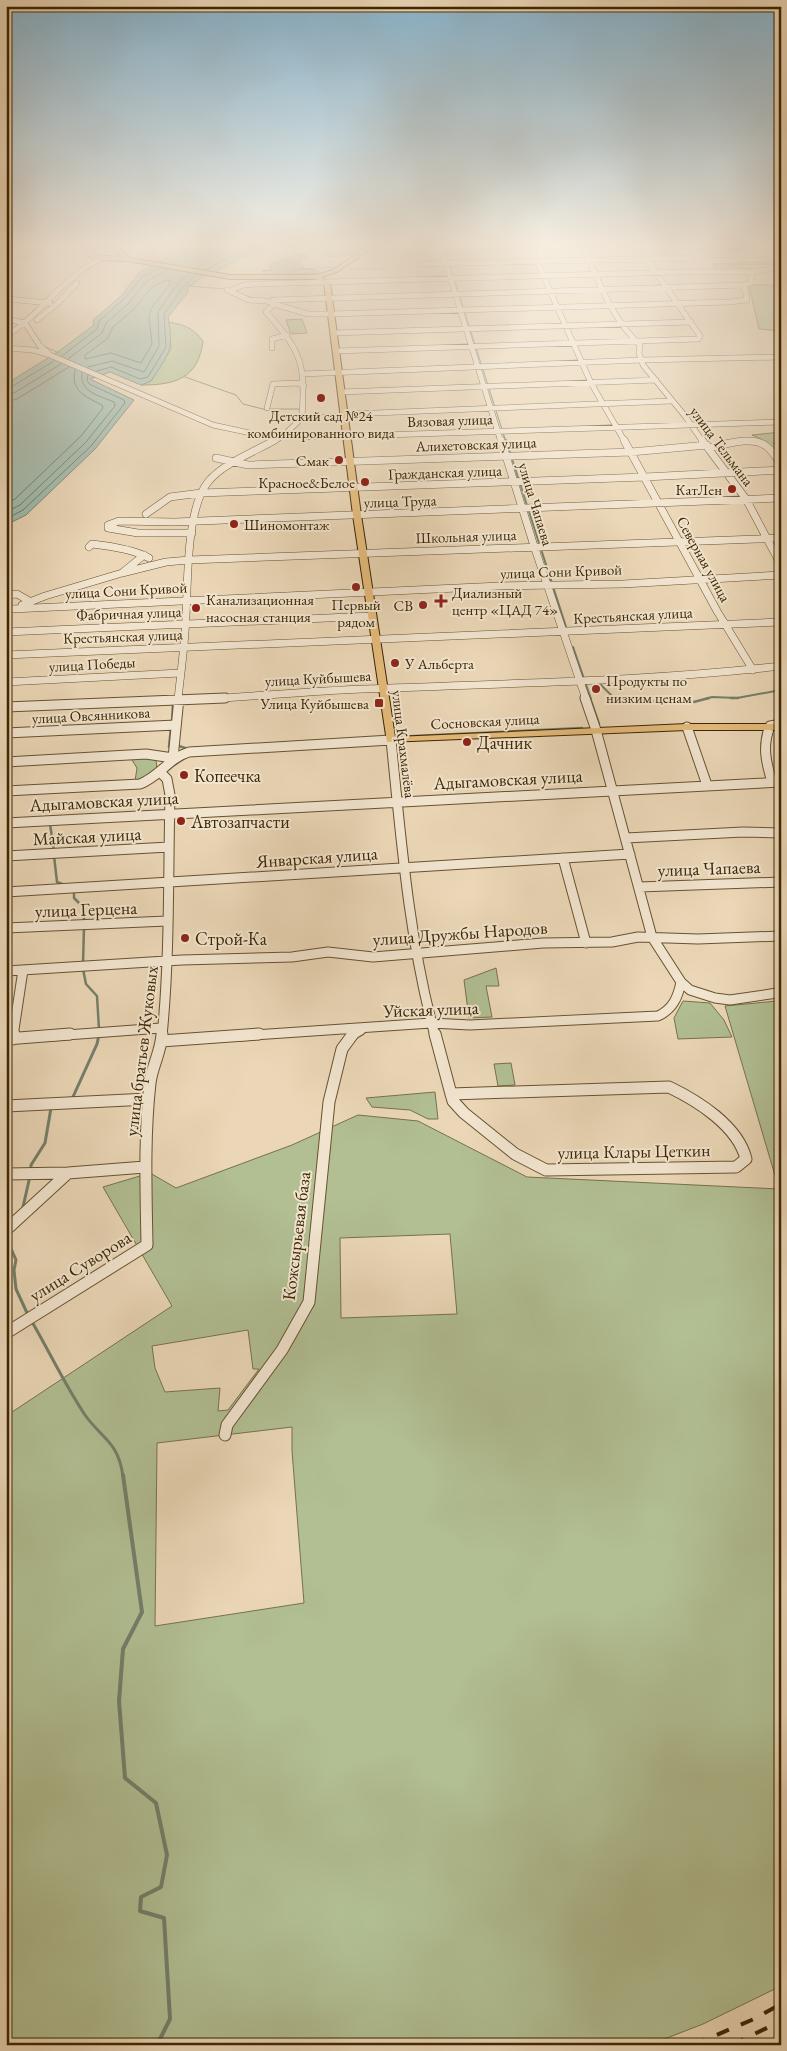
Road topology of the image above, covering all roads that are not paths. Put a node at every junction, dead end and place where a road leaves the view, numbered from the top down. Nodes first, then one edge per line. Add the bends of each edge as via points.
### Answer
1 (34, 340) edge
2 (272, 340) edge
3 (290, 340) edge
4 (334, 340) edge
5 (470, 340) edge
6 (570, 340) edge
7 (635, 340) edge
8 (694, 340) edge
9 (21, 342) dead end
10 (637, 342) junction
11 (571, 343) junction
12 (6, 347) edge
13 (473, 347) junction
14 (272, 348) dead end
15 (336, 351) junction
16 (50, 355) junction
17 (781, 357) edge
18 (641, 360) junction
19 (581, 363) junction
20 (479, 366) junction
21 (338, 372) junction
22 (656, 380) junction
23 (302, 381) junction
24 (591, 383) junction
25 (486, 387) junction
26 (341, 392) junction
27 (671, 401) junction
28 (604, 404) junction
29 (267, 408) dead end
30 (492, 408) junction
31 (350, 414) dead end
32 (781, 422) edge
33 (691, 424) junction
34 (616, 427) junction
35 (499, 430) junction
36 (347, 436) junction
37 (279, 437) junction
38 (707, 446) junction
39 (631, 452) junction
40 (507, 455) junction
41 (216, 458) dead end
42 (237, 461) junction
43 (351, 462) junction
44 (781, 464) edge
45 (781, 470) edge
46 (726, 473) junction
47 (645, 478) junction
48 (516, 482) junction
49 (354, 487) junction
50 (201, 493) junction
51 (781, 498) edge
52 (746, 499) junction
53 (660, 504) junction
54 (523, 509) junction
55 (146, 514) dead end
56 (357, 515) junction
57 (194, 520) junction
58 (192, 533) junction
59 (781, 538) edge
60 (767, 540) junction
61 (680, 543) junction
62 (534, 546) junction
63 (89, 547) dead end
64 (363, 553) junction
65 (144, 555) junction
66 (187, 559) junction
67 (166, 562) junction
68 (781, 565) edge
69 (122, 573) junction
70 (781, 575) edge
71 (701, 580) junction
72 (548, 585) junction
73 (369, 593) junction
74 (6, 595) edge
75 (33, 601) junction
76 (185, 601) junction
77 (45, 607) junction
78 (9, 609) edge
79 (372, 616) junction
80 (781, 622) edge
81 (184, 624) junction
82 (727, 625) junction
83 (6, 632) edge
84 (564, 632) junction
85 (376, 638) junction
86 (182, 647) junction
87 (6, 655) edge
88 (781, 666) edge
89 (755, 668) junction
90 (180, 673) junction
91 (6, 682) edge
92 (580, 682) junction
93 (382, 689) junction
94 (178, 699) junction
95 (6, 707) edge
96 (176, 725) junction
97 (688, 726) junction
98 (777, 726) edge
99 (596, 730) junction
100 (6, 733) edge
101 (391, 740) junction
102 (173, 758) junction
103 (6, 762) edge
104 (161, 773) junction
105 (777, 782) edge
106 (707, 784) junction
107 (6, 791) edge
108 (613, 791) junction
109 (396, 801) junction
110 (169, 814) junction
111 (6, 823) edge
112 (781, 833) edge
113 (626, 838) junction
114 (169, 847) junction
115 (630, 854) junction
116 (6, 856) edge
117 (563, 858) junction
118 (406, 867) junction
119 (781, 882) edge
120 (168, 884) junction
121 (639, 887) junction
122 (6, 892) edge
123 (167, 921) junction
124 (6, 928) edge
125 (781, 936) edge
126 (652, 937) junction
127 (586, 943) junction
128 (417, 954) junction
129 (168, 960) junction
130 (22, 970) junction
131 (6, 972) edge
132 (681, 982) junction
133 (777, 993) dead end
134 (431, 1023) junction
135 (162, 1028) junction
136 (364, 1028) junction
137 (10, 1039) edge
138 (161, 1041) junction
139 (452, 1097) junction
140 (148, 1099) junction
141 (6, 1106) edge
142 (145, 1167) junction
143 (6, 1174) edge
144 (68, 1174) junction
145 (6, 1230) edge
146 (147, 1245) joint
147 (6, 1333) edge
148 (225, 1435) dead end

1 - 16 street
2 - 14 street
3 - 23 street via 297,351
4 - 15 main road, улица Крахмалёва
5 - 13 street, улица Чапаева
6 - 11 street, Северная улица
7 - 10 street, улица Тельмана
8 - 10 street
9 - 12 street
10 - 11 street
10 - 18 street, улица Тельмана
11 - 13 street
11 - 19 street, Северная улица
12 - 16 street
13 - 15 street
13 - 20 street, улица Чапаева
15 - 21 main road, улица Крахмалёва
16 - 37 street, Вязовая улица via 213,425
17 - 18 street
18 - 19 street
18 - 22 street, улица Тельмана
19 - 20 street
19 - 24 street, Северная улица
20 - 21 street
20 - 25 street, улица Чапаева
21 - 23 street
21 - 26 main road, улица Крахмалёва
22 - 24 street
22 - 27 street, улица Тельмана
23 - 29 street via 273,384
23 - 37 street via 302,418
24 - 25 street
24 - 28 street, Северная улица
25 - 26 street
25 - 30 street, улица Чапаева
26 - 36 main road, улица Крахмалёва
27 - 28 street
27 - 33 street, улица Тельмана
28 - 30 street
28 - 34 street, Северная улица
30 - 31 street
30 - 35 street, улица Чапаева
32 - 33 street, Вязовая улица
33 - 34 street, Вязовая улица
33 - 38 street, улица Тельмана
34 - 35 street, Вязовая улица
34 - 39 street, Северная улица
35 - 36 street, Вязовая улица
35 - 40 street, улица Чапаева
36 - 37 street, Вязовая улица
36 - 43 main road, улица Крахмалёва
37 - 42 street
38 - 39 street, Алихетовская улица
38 - 44 street, Алихетовская улица via 747,442 764,444
38 - 46 street, улица Тельмана
39 - 40 street, Алихетовская улица
39 - 47 street, Северная улица
40 - 43 street, Алихетовская улица
40 - 48 street, улица Чапаева
41 - 42 street, Алихетовская улица
42 - 43 street, Алихетовская улица via 248,465
42 - 50 street via 206,483
43 - 49 main road, улица Крахмалёва
45 - 46 street, Гражданская улица
46 - 47 street, Гражданская улица
46 - 52 street, улица Тельмана
47 - 48 street, Гражданская улица
47 - 53 street, Северная улица
48 - 49 street, Гражданская улица
48 - 54 street, улица Чапаева
49 - 50 street, Гражданская улица
49 - 56 main road, улица Крахмалёва
50 - 55 street, Гражданская улица via 170,497
50 - 57 street
51 - 52 street, улица Труда
52 - 53 street, улица Труда
52 - 60 street, улица Тельмана
53 - 54 street, улица Труда
53 - 61 street, Северная улица
54 - 56 street, улица Труда
54 - 62 street, улица Чапаева
56 - 57 street, улица Труда
56 - 64 main road, улица Крахмалёва
57 - 58 street
57 - 58 street, улица Труда via 119,521 108,525 108,528 138,533
58 - 66 street
59 - 60 street, Школьная улица
60 - 61 street, Школьная улица via 740,538
60 - 68 street, улица Тельмана
61 - 62 street, Школьная улица
61 - 71 street, Северная улица
62 - 64 street, Школьная улица
62 - 72 street, улица Чапаева
63 - 65 street, Школьная улица via 92,544 103,545
64 - 66 street, Школьная улица
64 - 73 main road, улица Крахмалёва
65 - 67 street, Школьная улица
65 - 69 street
66 - 67 street, Школьная улица
66 - 76 street
67 - 69 street, Школьная улица
69 - 75 street, Школьная улица
70 - 71 street, улица Сони Кривой
71 - 72 street, улица Сони Кривой
71 - 82 street, Северная улица
72 - 73 street, улица Сони Кривой
72 - 84 street, улица Чапаева
73 - 76 street, улица Сони Кривой
73 - 79 main road, улица Крахмалёва
74 - 75 street
75 - 77 street
75 - 78 street, Школьная улица
76 - 77 street, улица Сони Кривой
76 - 81 street
77 - 78 street, улица Сони Кривой
79 - 81 street, Фабричная улица
79 - 85 main road, улица Крахмалёва
80 - 82 street, Крестьянская улица
81 - 83 street, Фабричная улица
81 - 86 street
82 - 84 street, Крестьянская улица
82 - 89 street, Северная улица
84 - 85 street, Крестьянская улица
84 - 92 street, улица Чапаева
85 - 86 street, Крестьянская улица
85 - 93 main road, улица Крахмалёва
86 - 87 street, Крестьянская улица
86 - 90 street
88 - 89 street, улица Куйбышева
89 - 92 street, улица Куйбышева
90 - 91 street, улица Победы
90 - 94 street
92 - 93 street, улица Куйбышева
92 - 99 street, улица Чапаева
93 - 94 street, улица Куйбышева
93 - 101 main road, улица Крахмалёва
94 - 95 street, улица Куйбышева
94 - 96 street
96 - 100 street, улица Овсянникова
96 - 102 street
97 - 98 main road, Сосновская улица
97 - 99 main road, Сосновская улица
97 - 106 street
98 - 105 street, Адыгамовская улица via 764,741 765,759
99 - 101 main road, Сосновская улица
99 - 108 street, улица Чапаева
101 - 102 street, Сосновская улица via 193,751
101 - 109 street, улица Крахмалёва
102 - 103 street via 146,754
102 - 104 street
104 - 107 street via 137,785
104 - 110 street, улица братьев Жуковых via 167,779
105 - 106 street, Адыгамовская улица
106 - 108 street, Адыгамовская улица
108 - 109 street, Адыгамовская улица
108 - 113 street, улица Чапаева
109 - 110 street, Адыгамовская улица
109 - 118 street, улица Крахмалёва
110 - 111 street, Адыгамовская улица
110 - 114 street, улица братьев Жуковых
112 - 113 street
113 - 115 street, улица Чапаева
114 - 116 street, Майская улица
114 - 120 street, улица братьев Жуковых
115 - 117 street, Январская улица
115 - 121 street, улица Чапаева
117 - 118 street, Январская улица
117 - 127 street
118 - 120 street, Январская улица
118 - 128 street, улица Крахмалёва
119 - 121 street, улица Чапаева
120 - 122 street, Январская улица
120 - 123 street, улица братьев Жуковых
121 - 126 street, улица Чапаева
123 - 124 street, улица Герцена
123 - 129 street, улица братьев Жуковых
125 - 126 street, улица Дружбы Народов
126 - 127 street, улица Дружбы Народов
126 - 132 street, улица Чапаева
127 - 128 street, улица Дружбы Народов via 543,943
128 - 129 street, улица Дружбы Народов via 373,958 328,952 292,957
128 - 134 street, улица Крахмалёва
129 - 130 street, улица Дружбы Народов
129 - 135 street, улица братьев Жуковых
130 - 131 street, улица Дружбы Народов
130 - 137 street
132 - 133 street, улица Чапаева via 690,990 730,1000
132 - 134 street, Уйская улица via 676,1000 667,1012 658,1016
134 - 136 street, Уйская улица
134 - 139 street, улица Крахмалёва
135 - 137 street
135 - 138 street, улица братьев Жуковых
136 - 138 street, Уйская улица
136 - 148 street, Кожсырьевая база via 350,1036 342,1049 329,1102 309,1302 298,1328 227,1425
138 - 140 street, улица братьев Жуковых via 151,1074
139 - 139 street, улица Клары Цеткин via 669,1087 682,1092 719,1120 744,1146 746,1159 736,1167 546,1170 515,1154 464,1113
140 - 141 street
140 - 142 street, улица братьев Жуковых
142 - 144 street
142 - 146 street, улица братьев Жуковых
143 - 144 street
144 - 145 street
146 - 147 street, улица Суворова

